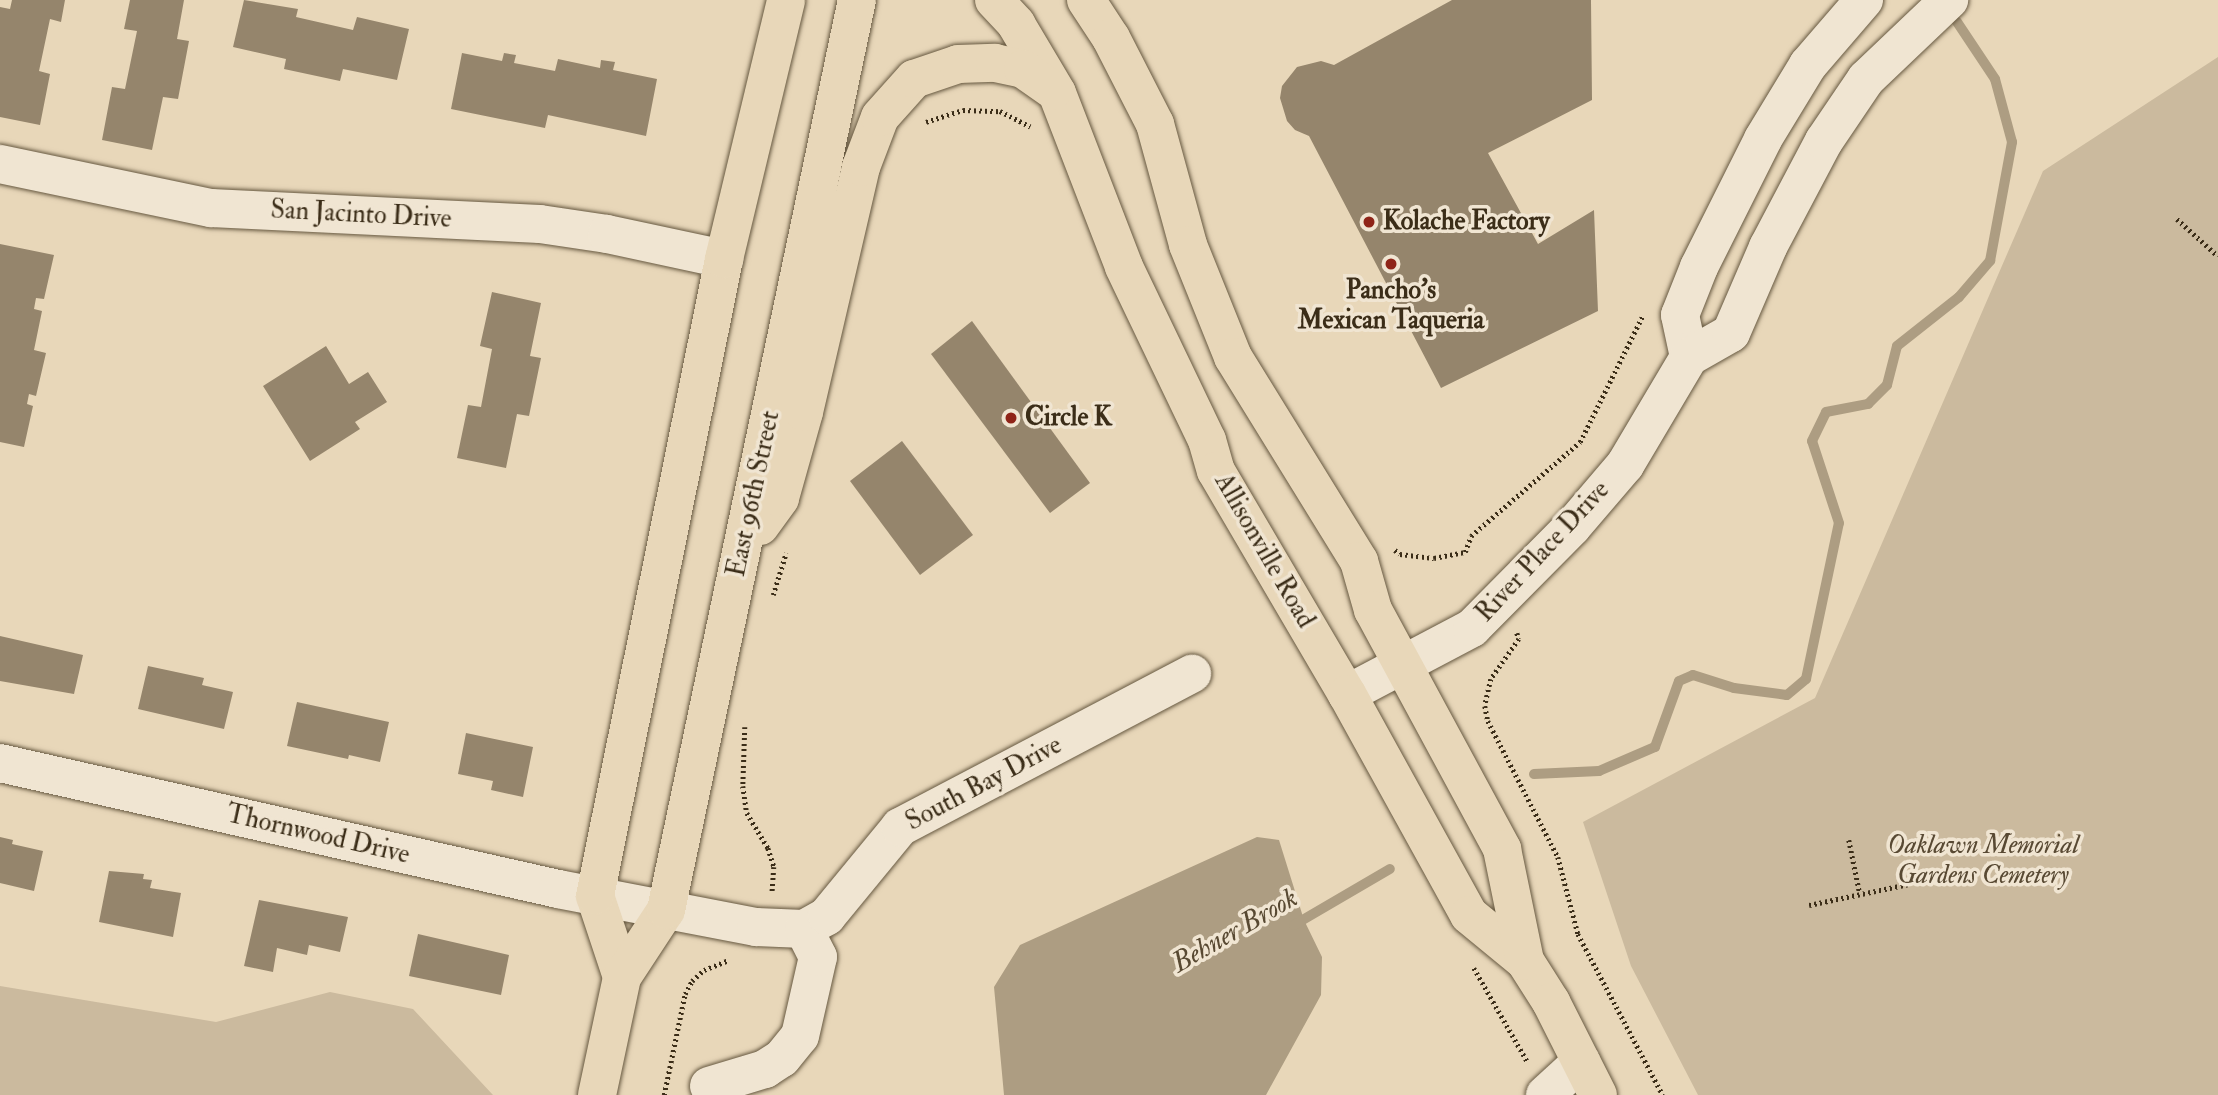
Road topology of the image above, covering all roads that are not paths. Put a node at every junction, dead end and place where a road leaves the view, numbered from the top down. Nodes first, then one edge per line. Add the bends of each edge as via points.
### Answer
1 (786, 0) edge
2 (857, 0) edge
3 (994, 0) edge
4 (1086, 0) edge
5 (1864, 0) edge
6 (1949, 0) edge
7 (1057, 93) junction
8 (0, 164) edge
9 (724, 259) junction
10 (1689, 357) junction
11 (742, 551) junction
12 (1402, 664) junction
13 (1192, 674) dead end
14 (1347, 694) junction
15 (0, 763) edge
16 (595, 896) junction
17 (651, 907) junction
18 (804, 929) junction
19 (1525, 961) junction
20 (622, 977) junction
21 (1590, 1079) edge
22 (709, 1086) dead end
23 (597, 1095) edge
24 (1545, 1095) edge

1 - 9 main road
2 - 11 main road, East 96th Street
3 - 7 main road, Allisonville Road via 1016,24
4 - 12 main road, Allisonville Road via 1111,38 1154,124 1188,245 1233,357 1359,561 1373,610
5 - 10 street via 1808,65 1763,139 1699,267 1680,315
6 - 10 street, River Place Drive via 1867,79 1824,141 1768,247 1731,333
7 - 11 main road via 1023,69 995,63 958,64 914,79 880,117 860,167 780,498
7 - 14 main road, Allisonville Road via 1124,267 1207,440 1216,471
8 - 9 street, San Jacinto Drive via 211,208 548,224
9 - 16 main road
10 - 12 street, River Place Drive via 1625,465 1572,527 1472,628
11 - 17 main road, East 96th Street
12 - 14 street, River Place Drive
12 - 19 main road, Allisonville Road via 1502,849
13 - 18 street, South Bay Drive via 900,827 827,916
14 - 19 main road, Allisonville Road via 1469,915
15 - 16 street, Thornwood Drive
16 - 17 street, Thornwood Drive
16 - 20 main road
17 - 18 street via 756,927
17 - 20 main road, East 96th Street
18 - 22 street via 818,957 800,1036 782,1058 765,1069
19 - 21 main road, Allisonville Road
20 - 23 main road, East 96th Street
21 - 24 street

